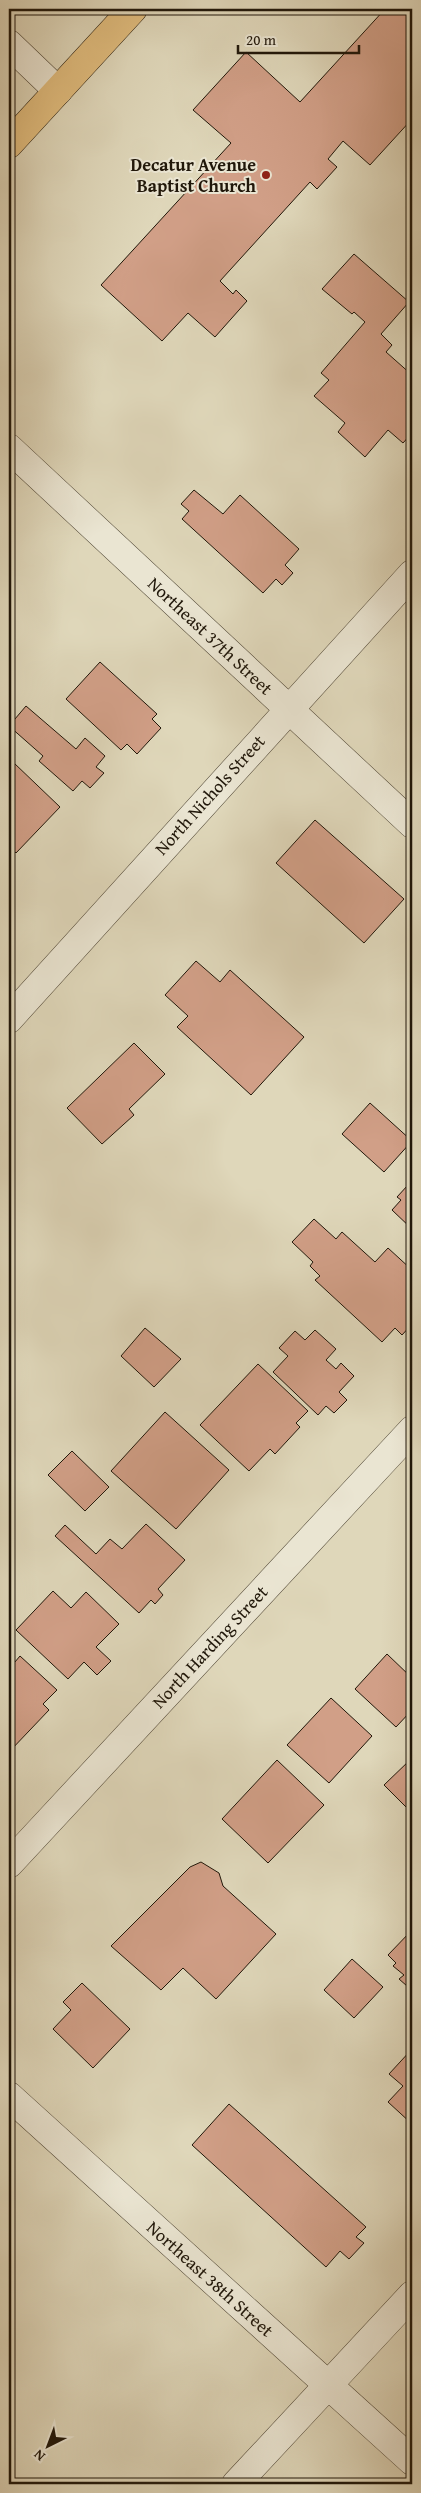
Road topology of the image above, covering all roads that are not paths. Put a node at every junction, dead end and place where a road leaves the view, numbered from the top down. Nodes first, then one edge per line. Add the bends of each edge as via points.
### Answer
1 (134, 9) edge
2 (9, 44) edge
3 (58, 91) junction
4 (9, 144) edge
5 (9, 448) edge
6 (412, 574) edge
7 (288, 708) junction
8 (412, 824) edge
9 (9, 1019) edge
10 (412, 1430) edge
11 (9, 1864) edge
12 (9, 2096) edge
13 (412, 2294) edge
14 (328, 2386) junction
15 (412, 2461) edge
16 (236, 2484) edge

1 - 3 main road
2 - 3 street
3 - 4 main road
5 - 7 street, Northeast 37th Street
6 - 7 street, North Nichols Street
7 - 8 street, Northeast 37th Street
7 - 9 street, North Nichols Street
10 - 11 street, North Harding Street
12 - 14 street, Northeast 38th Street
13 - 14 street
14 - 15 street, Northeast 38th Street
14 - 16 street

